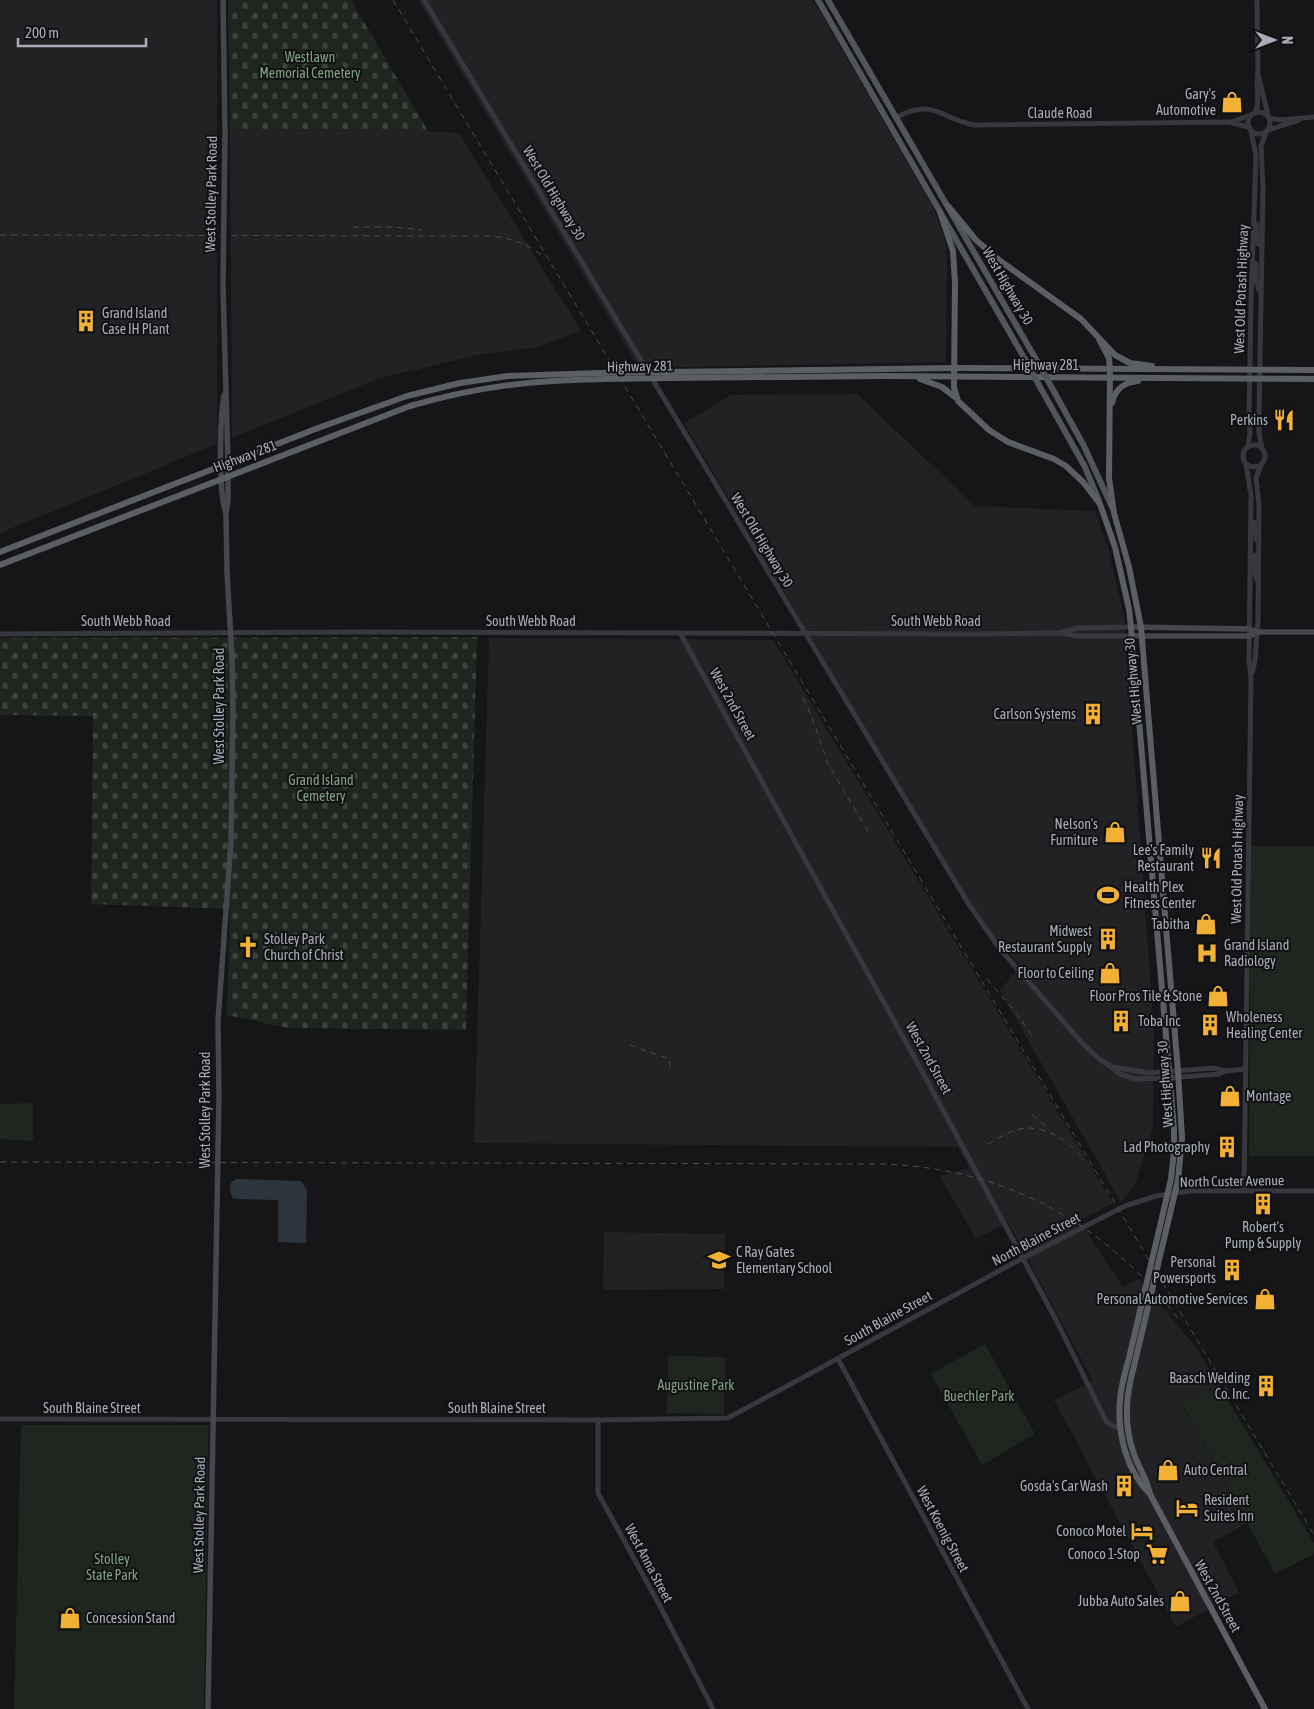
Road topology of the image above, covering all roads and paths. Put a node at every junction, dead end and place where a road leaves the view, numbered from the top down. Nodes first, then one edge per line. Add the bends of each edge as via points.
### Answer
1 (223, 0) edge
2 (424, 0) edge
3 (818, 0) edge
4 (828, 0) edge
5 (1257, 0) edge
6 (1258, 71) junction
7 (882, 111) junction
8 (1253, 114) junction
9 (896, 117) junction
10 (1269, 117) junction
11 (1314, 117) edge
12 (1302, 119) junction
13 (1228, 122) junction
14 (889, 123) junction
15 (902, 126) junction
16 (1250, 129) junction
17 (1267, 131) junction
18 (948, 206) junction
19 (940, 212) junction
20 (1254, 212) junction
21 (1262, 245) junction
22 (1252, 262) junction
23 (1261, 295) junction
24 (1099, 339) junction
25 (954, 368) junction
26 (1110, 370) junction
27 (1178, 370) junction
28 (1250, 370) junction
29 (1260, 370) junction
30 (1314, 370) edge
31 (667, 375) junction
32 (603, 376) junction
33 (899, 376) junction
34 (954, 376) junction
35 (1109, 377) junction
36 (1177, 378) junction
37 (1314, 378) edge
38 (1249, 379) junction
39 (1260, 379) junction
40 (958, 401) junction
41 (1110, 419) junction
42 (1248, 447) junction
43 (1262, 448) junction
44 (225, 464) junction
45 (1246, 465) junction
46 (1262, 465) junction
47 (225, 477) junction
48 (1100, 504) junction
49 (1251, 505) junction
50 (1114, 513) junction
51 (1259, 541) junction
52 (0, 552) edge
53 (1250, 554) junction
54 (0, 566) edge
55 (1258, 582) junction
56 (1131, 627) junction
57 (1141, 627) junction
58 (1062, 632) junction
59 (1250, 632) junction
60 (1257, 632) junction
61 (1314, 632) edge
62 (231, 633) junction
63 (680, 633) junction
64 (0, 634) edge
65 (805, 634) junction
66 (1132, 636) junction
67 (1142, 636) junction
68 (1251, 678) junction
69 (1245, 1069) junction
70 (1178, 1074) junction
71 (1169, 1075) junction
72 (1174, 1179) junction
73 (1244, 1190) junction
74 (1314, 1191) edge
75 (1122, 1208) joint
76 (1023, 1258) junction
77 (961, 1292) joint
78 (838, 1359) junction
79 (0, 1419) edge
80 (213, 1419) junction
81 (598, 1420) junction
82 (1124, 1430) junction
83 (208, 1709) edge
84 (713, 1709) edge
85 (1028, 1709) edge
86 (1265, 1709) edge

1 - 44 main road, West Stolley Park Road via 223,238 228,417
2 - 65 street, West Old Highway 30
3 - 7 main road, West Highway 30
4 - 9 main road, West Highway 30
5 - 6 street
6 - 8 street via 1258,105
6 - 10 street
7 - 9 main road
7 - 14 main road, West Highway 30
8 - 10 street via 1262,112
8 - 13 street, Claude Road
8 - 16 street via 1248,121
9 - 13 street, Claude Road via 915,110 932,109 962,123 975,125
9 - 15 main road, West Highway 30
10 - 12 street via 1276,120
10 - 17 street via 1271,123
11 - 12 street
12 - 17 street
13 - 16 street, Claude Road
14 - 15 main road
14 - 19 main road, West Highway 30
15 - 18 main road, West Highway 30
16 - 17 street via 1258,134
16 - 20 street, West Old Potash Highway via 1256,156
17 - 21 street, West Old Potash Highway via 1261,146
18 - 24 highway via 976,240 1068,309
18 - 50 main road, West Highway 30, bridge via 1086,449
19 - 25 highway via 953,251
19 - 48 main road, West Highway 30, bridge via 1085,467
20 - 21 street via 1257,242
20 - 22 street, West Old Potash Highway
21 - 23 street, West Old Potash Highway
22 - 23 street via 1256,264 1256,280
22 - 28 street, West Old Potash Highway
23 - 29 street, West Old Potash Highway
24 - 26 highway via 1109,358
24 - 27 highway via 1115,355 1130,363
25 - 26 highway, Highway 281
25 - 31 highway, Highway 281
25 - 34 highway
26 - 27 highway, Highway 281
26 - 35 highway
27 - 28 highway, Highway 281
28 - 29 highway, Highway 281
28 - 38 street, West Old Potash Highway
29 - 30 highway, Highway 281
29 - 39 street, West Old Potash Highway
31 - 32 highway, Highway 281, bridge
31 - 33 highway, Highway 281
32 - 44 highway, Highway 281 via 508,376 437,388 381,404
32 - 47 highway, Highway 281 via 526,382 438,398
33 - 34 highway, Highway 281
33 - 40 highway via 934,384
34 - 35 highway, Highway 281
34 - 40 highway
35 - 36 highway, Highway 281
35 - 41 highway
36 - 38 highway, Highway 281
36 - 41 highway via 1135,381 1122,386 1114,395
37 - 39 highway, Highway 281
38 - 39 highway, Highway 281
38 - 42 street, West Old Potash Highway
39 - 43 street, West Old Potash Highway via 1259,433
40 - 48 highway via 989,430 1008,442 1066,466
41 - 50 highway via 1109,478
42 - 43 street
42 - 45 street via 1242,456
43 - 46 street via 1265,458
44 - 47 main road, West Stolley Park Road
44 - 52 highway, Highway 281
45 - 46 street via 1252,468
45 - 49 street, West Old Potash Highway
46 - 51 street, West Old Potash Highway via 1256,478
47 - 54 highway, Highway 281
47 - 62 main road, West Stolley Park Road via 222,502 226,512
48 - 56 highway, West Highway 30 via 1115,547
49 - 51 street via 1254,538
49 - 53 street, West Old Potash Highway
50 - 57 highway, West Highway 30
51 - 55 street, West Old Potash Highway
53 - 55 street via 1254,555
53 - 59 street, West Old Potash Highway
55 - 60 street, West Old Potash Highway
56 - 57 main road, South Webb Road
56 - 58 street, South Webb Road via 1078,628
56 - 66 highway, West Highway 30
57 - 59 main road, South Webb Road
57 - 67 highway, West Highway 30
58 - 65 street, South Webb Road
58 - 66 street, South Webb Road via 1077,636
59 - 60 main road, South Webb Road
59 - 67 main road, South Webb Road
59 - 68 street, West Old Potash Highway
60 - 61 main road
60 - 68 street, West Old Potash Highway
62 - 63 street, South Webb Road
62 - 64 street, South Webb Road
62 - 80 main road, West Stolley Park Road via 231,841 218,1021
63 - 65 street, South Webb Road
63 - 76 street, West 2nd Street
65 - 71 street, West Old Highway 30 via 968,904 1000,950 1099,1060 1112,1067
66 - 67 main road, South Webb Road
66 - 71 highway, West Highway 30
67 - 70 highway, West Highway 30
68 - 69 street, West Old Potash Highway
69 - 70 street, West Old Highway 30 via 1225,1071 1214,1068
69 - 73 street, West Old Potash Highway
70 - 71 street, West Old Highway 30
70 - 72 highway, West Highway 30 via 1182,1138
71 - 72 highway, West Highway 30
72 - 82 highway, West Highway 30, bridge via 1126,1401
72 - 82 highway, West Highway 30, bridge via 1120,1400
73 - 74 street, North Custer Avenue
73 - 75 street, North Custer Avenue via 1173,1193
75 - 76 street, North Blaine Street
76 - 77 street, North Blaine Street
76 - 82 street, West 2nd Street via 1108,1423
77 - 78 street, South Blaine Street
78 - 81 street, South Blaine Street via 728,1418
78 - 85 street, West Koenig Street
79 - 80 street, South Blaine Street
80 - 81 street, South Blaine Street
80 - 83 main road, West Stolley Park Road
81 - 84 street, West Anna Street via 598,1493
82 - 86 highway, West 2nd Street via 1150,1494

